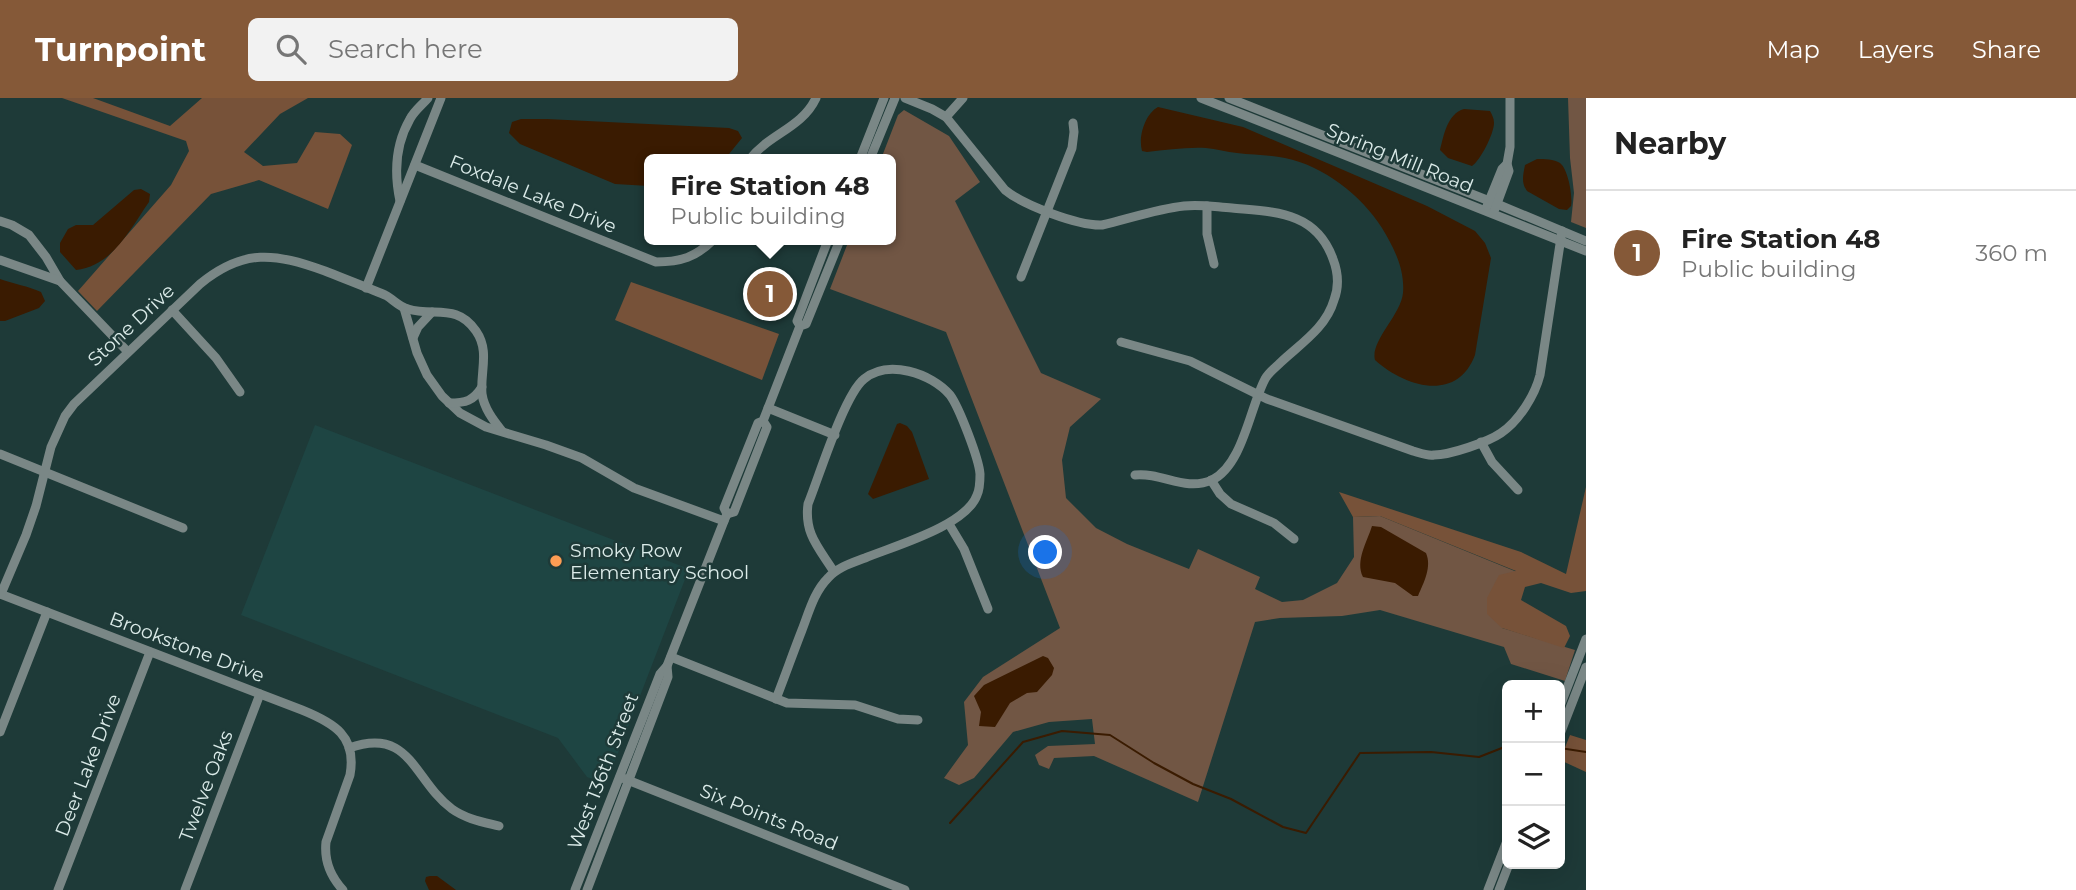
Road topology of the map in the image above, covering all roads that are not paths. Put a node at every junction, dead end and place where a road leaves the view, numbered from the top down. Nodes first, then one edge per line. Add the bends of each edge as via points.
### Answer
1 (428, 98) edge
2 (441, 98) edge
3 (816, 98) edge
4 (884, 98) edge
5 (895, 98) edge
6 (905, 98) edge
7 (963, 98) edge
8 (1201, 98) edge
9 (1229, 98) edge
10 (1510, 98) edge
11 (946, 117) junction
12 (1073, 123) dead end
13 (754, 154) edge
14 (862, 154) edge
15 (872, 154) edge
16 (415, 165) junction
17 (400, 202) junction
18 (1493, 202) junction
19 (1207, 206) junction
20 (1048, 211) junction
21 (1489, 213) junction
22 (0, 221) edge
23 (1562, 230) junction
24 (1561, 241) junction
25 (1586, 241) edge
26 (707, 245) edge
27 (826, 245) edge
28 (838, 245) edge
29 (1586, 251) edge
30 (0, 260) edge
31 (1214, 264) dead end
32 (1021, 277) dead end
33 (60, 281) junction
34 (366, 288) junction
35 (404, 308) junction
36 (172, 310) junction
37 (432, 312) junction
38 (800, 326) junction
39 (413, 338) junction
40 (1121, 342) dead end
41 (128, 352) junction
42 (482, 387) junction
43 (240, 392) dead end
44 (1258, 395) junction
45 (449, 403) junction
46 (768, 408) junction
47 (502, 431) junction
48 (835, 435) junction
49 (1482, 442) junction
50 (0, 454) edge
51 (45, 473) junction
52 (1135, 475) dead end
53 (1211, 480) junction
54 (1518, 490) dead end
55 (726, 518) junction
56 (949, 524) junction
57 (183, 528) dead end
58 (1294, 539) dead end
59 (834, 572) junction
60 (0, 594) edge
61 (988, 609) dead end
62 (47, 612) junction
63 (1586, 639) edge
64 (150, 652) junction
65 (669, 662) junction
66 (1586, 667) edge
67 (1565, 693) edge
68 (260, 694) junction
69 (776, 699) junction
70 (918, 720) dead end
71 (1565, 721) edge
72 (0, 732) edge
73 (349, 748) junction
74 (624, 779) junction
75 (499, 826) dead end
76 (1502, 854) edge
77 (1507, 869) edge
78 (58, 890) edge
79 (184, 890) edge
80 (343, 890) edge
81 (575, 890) edge
82 (586, 890) edge
83 (905, 890) edge
84 (1488, 890) edge
85 (1499, 890) edge

1 - 17 street via 411,117 397,153 395,179
2 - 16 street
3 - 13 street via 801,120
4 - 14 street
5 - 15 street
6 - 11 street
7 - 11 street
8 - 21 street, Spring Mill Road
9 - 18 street, Spring Mill Road
10 - 18 street via 1509,171
11 - 20 street via 1005,190
12 - 20 street via 1072,148
16 - 17 street
16 - 26 street, Foxdale Lake Drive via 656,262 682,261
17 - 34 street
18 - 21 street
18 - 23 street, Spring Mill Road
19 - 20 street via 1183,206 1090,226
19 - 31 street
19 - 44 street via 1299,219 1320,235 1336,266 1335,298 1326,319 1269,374
20 - 32 street
21 - 24 street, Spring Mill Road
22 - 33 street via 29,235
23 - 24 street
23 - 25 street, Spring Mill Road
24 - 29 street, Spring Mill Road
24 - 49 street via 1535,389 1508,427
27 - 38 street, West 136th Street via 797,321
28 - 38 street, West 136th Street via 806,324
30 - 33 street
33 - 41 street
34 - 35 street, Stone Drive
34 - 36 street, Stone Drive via 295,260 267,256 215,272
35 - 37 street, Stone Drive
35 - 39 street
36 - 41 street, Stone Drive
36 - 43 street
37 - 39 street
37 - 42 street, Stone Drive via 456,314 476,331 484,348
38 - 46 street, West 136th Street
39 - 45 street via 427,375
40 - 44 street via 1190,361
41 - 51 street, Stone Drive via 65,416
42 - 45 street via 468,402
42 - 47 street, Stone Drive via 487,410
44 - 49 street via 1425,455
44 - 53 street via 1233,459
45 - 47 street via 486,427
46 - 48 street
46 - 55 street, West 136th Street via 724,508
47 - 55 street via 582,458 625,484
48 - 56 street via 855,389 873,373 906,370 940,386 954,401 980,473 976,498
48 - 59 street via 807,514 811,535
49 - 54 street via 1492,462
50 - 51 street
51 - 57 street
51 - 60 street, Stone Drive via 26,535
52 - 53 street via 1156,475 1185,485
53 - 58 street via 1231,504 1274,523
55 - 65 street, West 136th Street
56 - 59 street
56 - 61 street
59 - 69 street via 816,594
60 - 62 street, Brookstone Drive
62 - 64 street, Brookstone Drive
62 - 72 street
63 - 67 street
64 - 68 street, Brookstone Drive
64 - 78 street, Deer Lake Drive
65 - 69 street
65 - 74 street, West 136th Street via 660,674
66 - 71 street
68 - 73 street, Brookstone Drive via 328,722 341,732
68 - 79 street, Twelve Oaks
69 - 70 street via 855,705 898,719
73 - 75 street via 374,742 395,747 453,809
73 - 80 street via 350,775 325,853 330,874
74 - 81 street, West 136th Street
74 - 82 street, West 136th Street
74 - 83 street, Six Points Road
76 - 84 street
77 - 85 street

